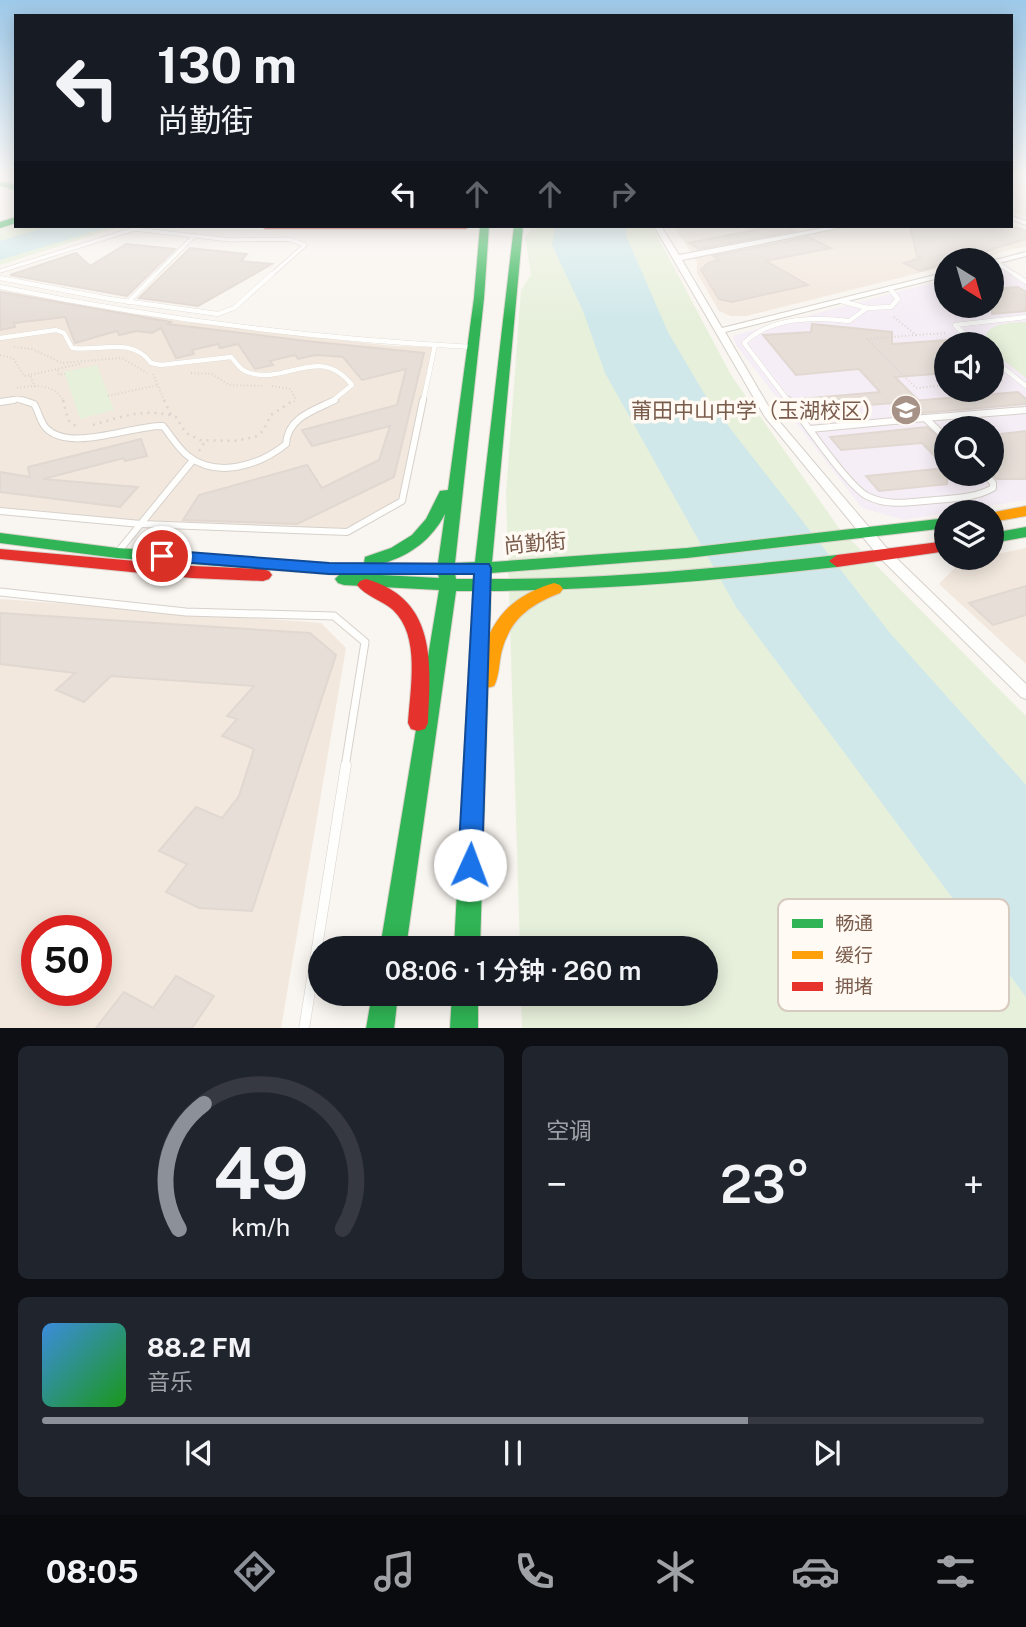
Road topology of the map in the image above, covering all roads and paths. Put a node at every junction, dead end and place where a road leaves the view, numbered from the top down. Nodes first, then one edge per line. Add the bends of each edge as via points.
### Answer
1 (173, 228) edge
2 (273, 228) edge
3 (369, 228) edge
4 (484, 228) edge
5 (518, 228) edge
6 (659, 228) edge
7 (834, 228) edge
8 (166, 232) junction
9 (293, 233) edge
10 (194, 236) junction
11 (1026, 254) edge
12 (678, 258) junction
13 (1004, 260) edge
14 (1004, 268) edge
15 (0, 271) edge
16 (934, 277) edge
17 (0, 278) edge
18 (1026, 282) edge
19 (0, 287) edge
20 (890, 289) junction
21 (841, 301) junction
22 (128, 302) junction
23 (867, 308) junction
24 (884, 308) junction
25 (1026, 317) edge
26 (720, 331) junction
27 (960, 332) edge
28 (934, 334) edge
29 (916, 335) junction
30 (0, 338) edge
31 (435, 345) junction
32 (472, 347) junction
33 (0, 355) edge
34 (80, 363) dead end
35 (1004, 369) edge
36 (57, 370) junction
37 (65, 374) dead end
38 (153, 374) dead end
39 (30, 375) junction
40 (158, 385) junction
41 (934, 386) edge
42 (1026, 386) edge
43 (35, 387) dead end
44 (108, 396) dead end
45 (0, 402) edge
46 (1026, 410) edge
47 (171, 415) dead end
48 (925, 418) junction
49 (934, 427) edge
50 (810, 429) junction
51 (460, 437) junction
52 (193, 460) junction
53 (993, 486) edge
54 (0, 511) edge
55 (1026, 511) edge
56 (1004, 515) edge
57 (141, 524) junction
58 (934, 525) edge
59 (1026, 532) edge
60 (869, 534) junction
61 (1004, 536) edge
62 (0, 538) edge
63 (934, 548) edge
64 (117, 553) junction
65 (0, 554) edge
66 (884, 555) junction
67 (446, 568) junction
68 (332, 574) junction
69 (482, 576) junction
70 (593, 580) junction
71 (448, 586) junction
72 (0, 592) edge
73 (1026, 693) edge
74 (473, 810) junction
75 (414, 812) junction
76 (395, 936) edge
77 (468, 936) edge
78 (384, 1006) edge
79 (465, 1006) edge
80 (304, 1028) edge
81 (380, 1028) edge
82 (464, 1028) edge

1 - 8 lane
2 - 9 main road
3 - 9 main road
4 - 32 main road
5 - 69 main road
6 - 12 street
7 - 12 street
8 - 10 lane
8 - 15 lane via 126,230
9 - 10 lane via 231,240
9 - 22 lane via 304,248 226,312 200,314
10 - 22 lane
11 - 13 street
12 - 26 street
14 - 18 lane
16 - 20 street
17 - 22 lane
19 - 31 lane via 175,318
20 - 21 street
20 - 24 lane via 898,299
21 - 23 lane
21 - 26 street
23 - 24 lane
23 - 50 lane via 849,321 814,317 755,332 744,343
24 - 29 path
25 - 27 lane via 958,324
26 - 60 street via 769,415
28 - 29 path
29 - 41 path via 867,339 916,388
30 - 52 lane via 56,330 64,333 72,348 136,347 151,363 163,366 221,356 231,357 249,373 324,365 341,371 352,385 345,396 288,426 286,444 254,464 226,468
31 - 32 lane
31 - 57 lane via 402,501 347,532
32 - 51 main road
33 - 39 path via 13,358 24,376
34 - 36 path
35 - 42 lane
36 - 37 path via 59,375
36 - 39 path
38 - 40 path
39 - 43 path
40 - 44 path
40 - 47 path
45 - 52 lane via 31,402 38,406 46,429 75,439 140,425 163,426
46 - 48 lane
48 - 49 lane
48 - 50 lane
50 - 53 lane via 861,492 877,500 896,505 980,495
51 - 67 main road
51 - 68 main road via 440,513 427,536 408,550
52 - 57 lane
54 - 57 lane
55 - 56 main road
57 - 64 lane
58 - 60 main road, 尚勤街
59 - 61 main road
60 - 66 street
60 - 69 main road, 尚勤街
62 - 64 main road, 尚勤街
63 - 66 main road, 尚勤街
64 - 68 main road, 尚勤街
65 - 68 main road, 尚勤街 via 192,572
66 - 70 main road, 尚勤街 via 695,575
66 - 73 street
67 - 68 main road, 尚勤街
67 - 69 main road, 尚勤街
67 - 71 main road
68 - 71 main road, 尚勤街
68 - 75 main road via 379,588 412,617 421,644
69 - 70 main road, 尚勤街
69 - 71 main road, 尚勤街
69 - 74 main road
70 - 74 main road via 532,594 503,619 487,677
71 - 75 main road
72 - 80 lane via 186,612 334,617 365,642
74 - 77 main road
75 - 76 main road
78 - 81 main road
79 - 82 main road

